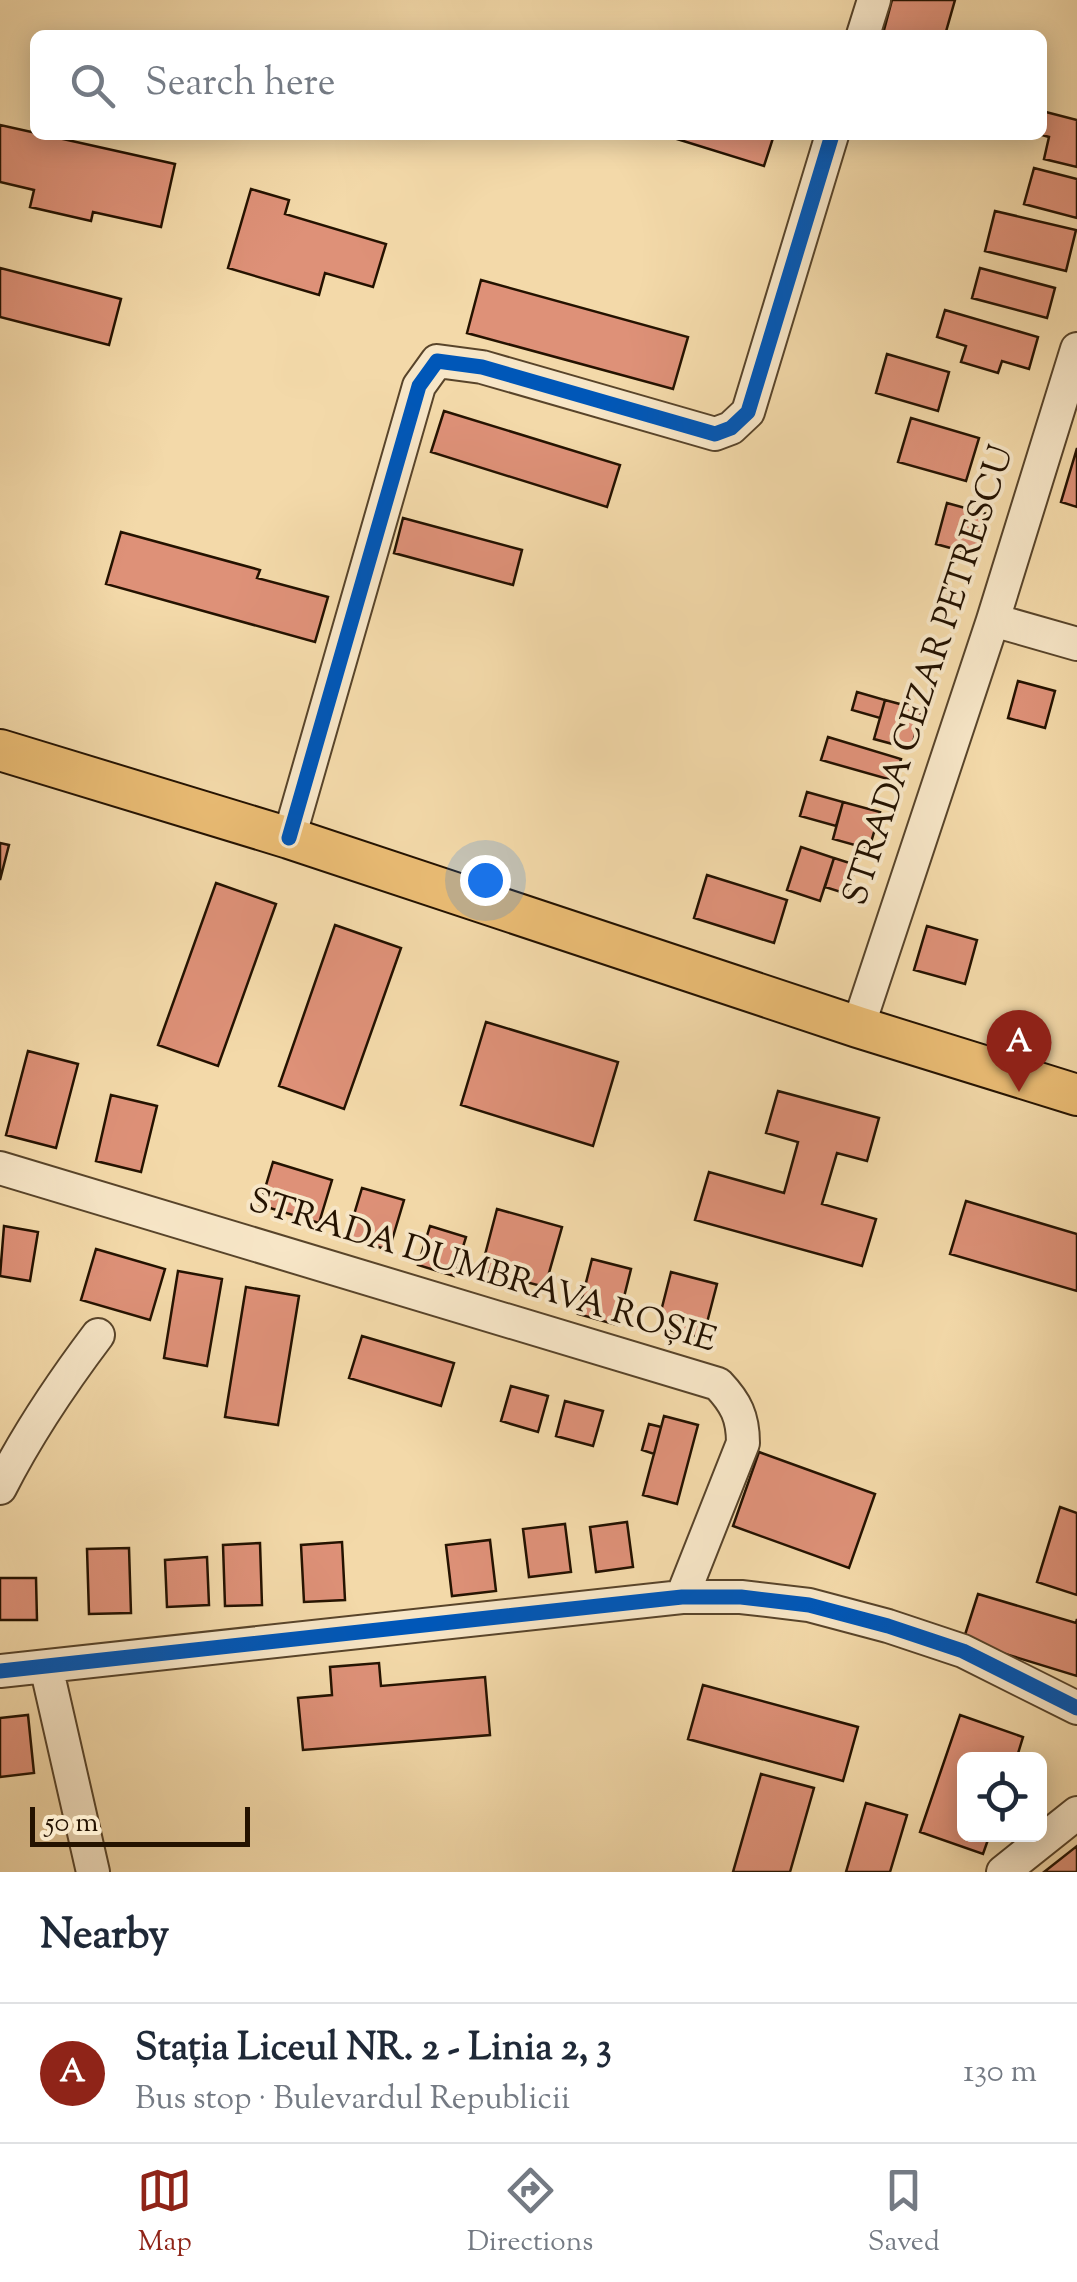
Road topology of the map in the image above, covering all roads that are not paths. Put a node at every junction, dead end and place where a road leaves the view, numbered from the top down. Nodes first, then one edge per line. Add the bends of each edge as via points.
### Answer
1 (874, 0) edge
2 (865, 30) edge
3 (830, 140) edge
4 (1077, 349) edge
5 (994, 620) junction
6 (1077, 644) edge
7 (0, 750) edge
8 (289, 838) junction
9 (858, 1026) junction
10 (1077, 1095) edge
11 (0, 1168) edge
12 (98, 1335) dead end
13 (0, 1488) edge
14 (682, 1597) junction
15 (46, 1666) junction
16 (0, 1671) edge
17 (1077, 1708) edge
18 (1077, 1813) edge
19 (92, 1872) edge
20 (1003, 1872) edge

1 - 2 street
3 - 8 street via 748,412 731,428 715,434 482,367 437,361 420,386
4 - 5 street, STRADA CEZAR PETRESCU
5 - 6 street
5 - 9 street, STRADA CEZAR PETRESCU
7 - 8 main road
8 - 9 main road
9 - 10 main road
11 - 14 street, STRADA DUMBRAVA ROȘIE via 718,1384 735,1402 743,1443
12 - 13 street via 55,1392
14 - 15 street
14 - 17 street via 809,1605 872,1622 964,1652
15 - 16 street
15 - 19 street
18 - 20 street

